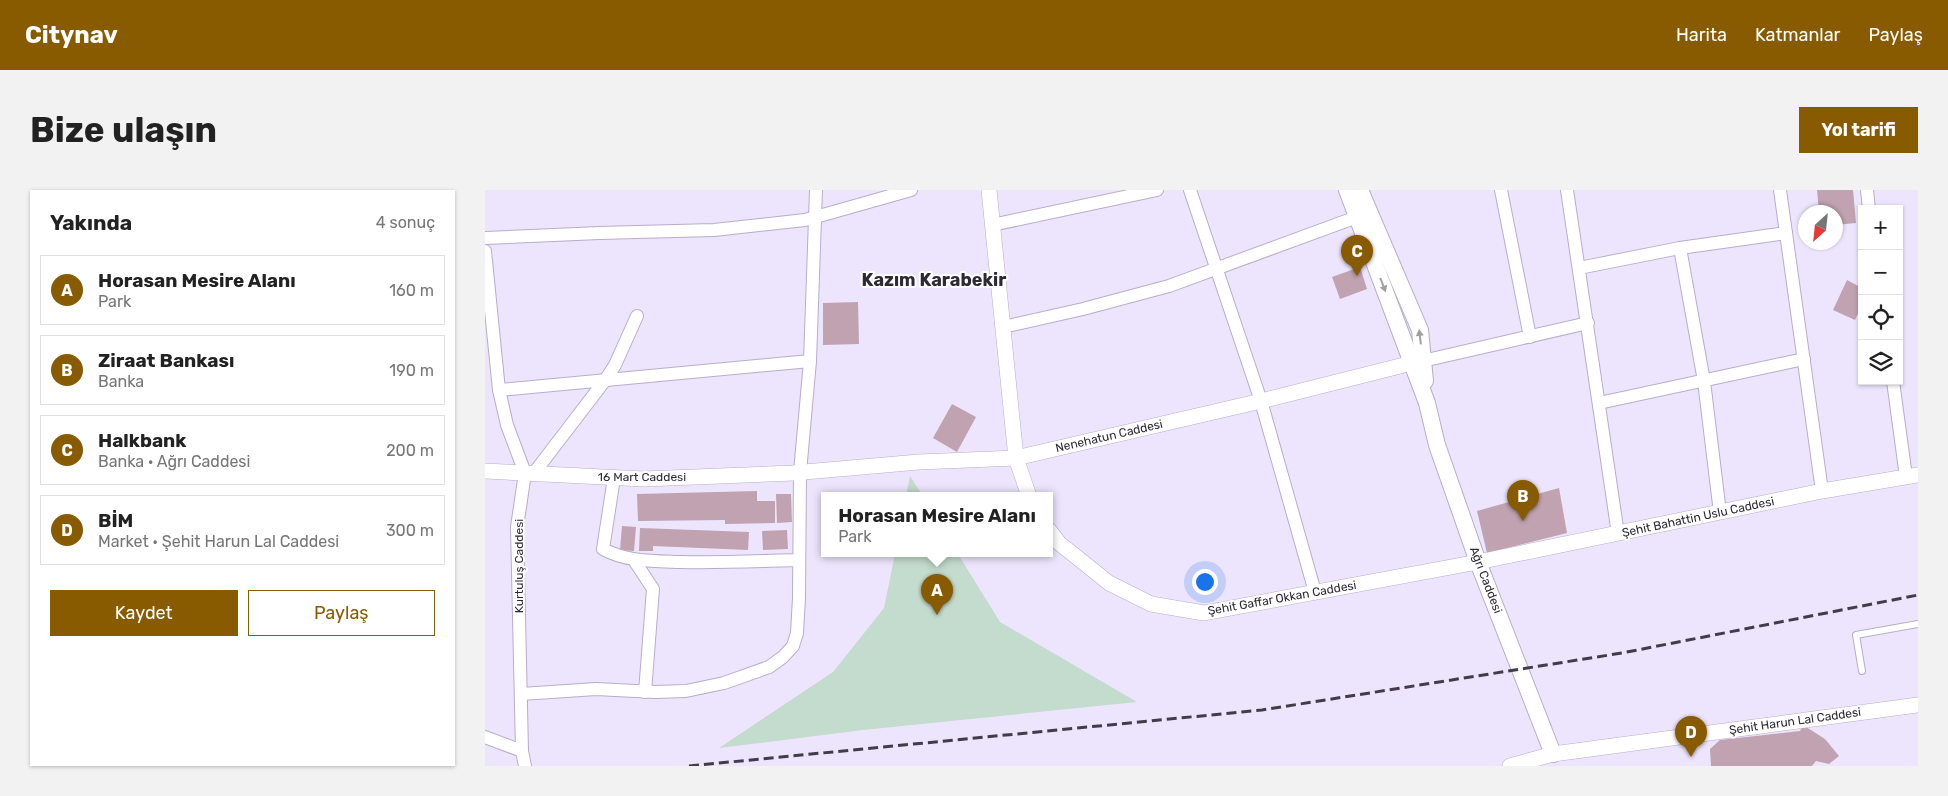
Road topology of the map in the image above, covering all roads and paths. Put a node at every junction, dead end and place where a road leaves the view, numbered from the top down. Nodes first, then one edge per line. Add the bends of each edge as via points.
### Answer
1 (816, 190) edge
2 (911, 190) edge
3 (989, 190) edge
4 (1157, 190) edge
5 (1190, 190) edge
6 (1347, 190) edge
7 (1360, 190) edge
8 (1501, 190) edge
9 (1567, 190) edge
10 (1780, 190) edge
11 (1867, 190) edge
12 (1869, 205) edge
13 (1357, 217) junction
14 (815, 218) junction
15 (992, 226) junction
16 (1786, 233) junction
17 (485, 238) edge
18 (1681, 248) junction
19 (485, 251) edge
20 (1579, 268) junction
21 (1217, 269) junction
22 (637, 316) dead end
23 (1588, 323) junction
24 (1003, 327) junction
25 (1530, 337) junction
26 (1804, 359) junction
27 (810, 361) junction
28 (1417, 362) junction
29 (606, 379) junction
30 (1704, 381) junction
31 (1894, 385) edge
32 (499, 390) junction
33 (1261, 401) junction
34 (1599, 403) junction
35 (1016, 458) junction
36 (485, 471) edge
37 (800, 472) junction
38 (530, 473) junction
39 (1912, 476) edge
40 (614, 478) junction
41 (1822, 491) junction
42 (1028, 492) edge
43 (1720, 513) junction
44 (1618, 534) junction
45 (1053, 535) edge
46 (634, 560) junction
47 (799, 560) junction
48 (1478, 562) junction
49 (1315, 592) junction
50 (1918, 624) edge
51 (1863, 671) dead end
52 (645, 692) junction
53 (521, 694) junction
54 (1918, 704) edge
55 (485, 737) edge
56 (522, 751) junction
57 (1553, 754) junction
58 (525, 766) edge
59 (1510, 766) edge

1 - 14 street
2 - 14 street
3 - 15 street
4 - 15 street
5 - 21 street
6 - 13 main road, Ağrı Caddesi
28 -> 7 main road, Ağrı Caddesi via 1420,330
8 - 25 street
9 - 20 street
10 - 16 street
11 - 12 street
13 - 21 street
13 -> 28 main road, Ağrı Caddesi
14 - 17 street via 714,230
14 - 27 street
15 - 24 street
16 - 18 street
16 - 26 street
18 - 20 street
18 - 30 street
19 - 32 street, Kurtuluş Caddesi
20 - 23 street
21 - 24 street via 1169,286
21 - 33 street
22 - 29 street
23 - 25 street
23 - 34 street
24 - 35 street
25 - 28 street
26 - 30 street
26 - 41 street
27 - 29 street
27 - 37 street
28 - 33 street, Nenehatun Caddesi
28 - 48 main road, Ağrı Caddesi via 1437,446
29 - 32 street
29 - 38 street
30 - 34 street
30 - 43 street
31 - 39 street
32 - 38 street, Kurtuluş Caddesi via 507,425
33 - 35 street, Nenehatun Caddesi
33 - 49 street
34 - 44 street
35 - 37 street, Nenehatun Caddesi
35 - 42 street
36 - 38 street, 16 Mart Caddesi
37 - 40 street, 16 Mart Caddesi
37 - 47 street
38 - 40 street, 16 Mart Caddesi
38 - 53 street, Kurtuluş Caddesi via 517,527
39 - 41 street, Şehit Bahattin Uslu Caddesi
40 - 46 street via 603,549
41 - 43 street, Şehit Bahattin Uslu Caddesi
43 - 44 street, Şehit Bahattin Uslu Caddesi
44 - 48 street, Şehit Bahattin Uslu Caddesi
45 - 49 street, Şehit Gaffar Okkan Caddesi via 1109,583 1151,604 1205,612
46 - 47 street
46 - 52 street via 653,589
47 - 52 street via 797,633 793,646 783,657 769,667 724,683 686,690
48 - 49 street, Şehit Gaffar Okkan Caddesi
48 - 57 main road, Ağrı Caddesi
50 - 51 lane via 1856,635
52 - 53 street via 596,689
53 - 56 street, Kurtuluş Caddesi
54 - 57 street, Şehit Harun Lal Caddesi
55 - 56 street
56 - 58 street, Kurtuluş Caddesi
57 - 59 street, Şehit Harun Lal Caddesi

